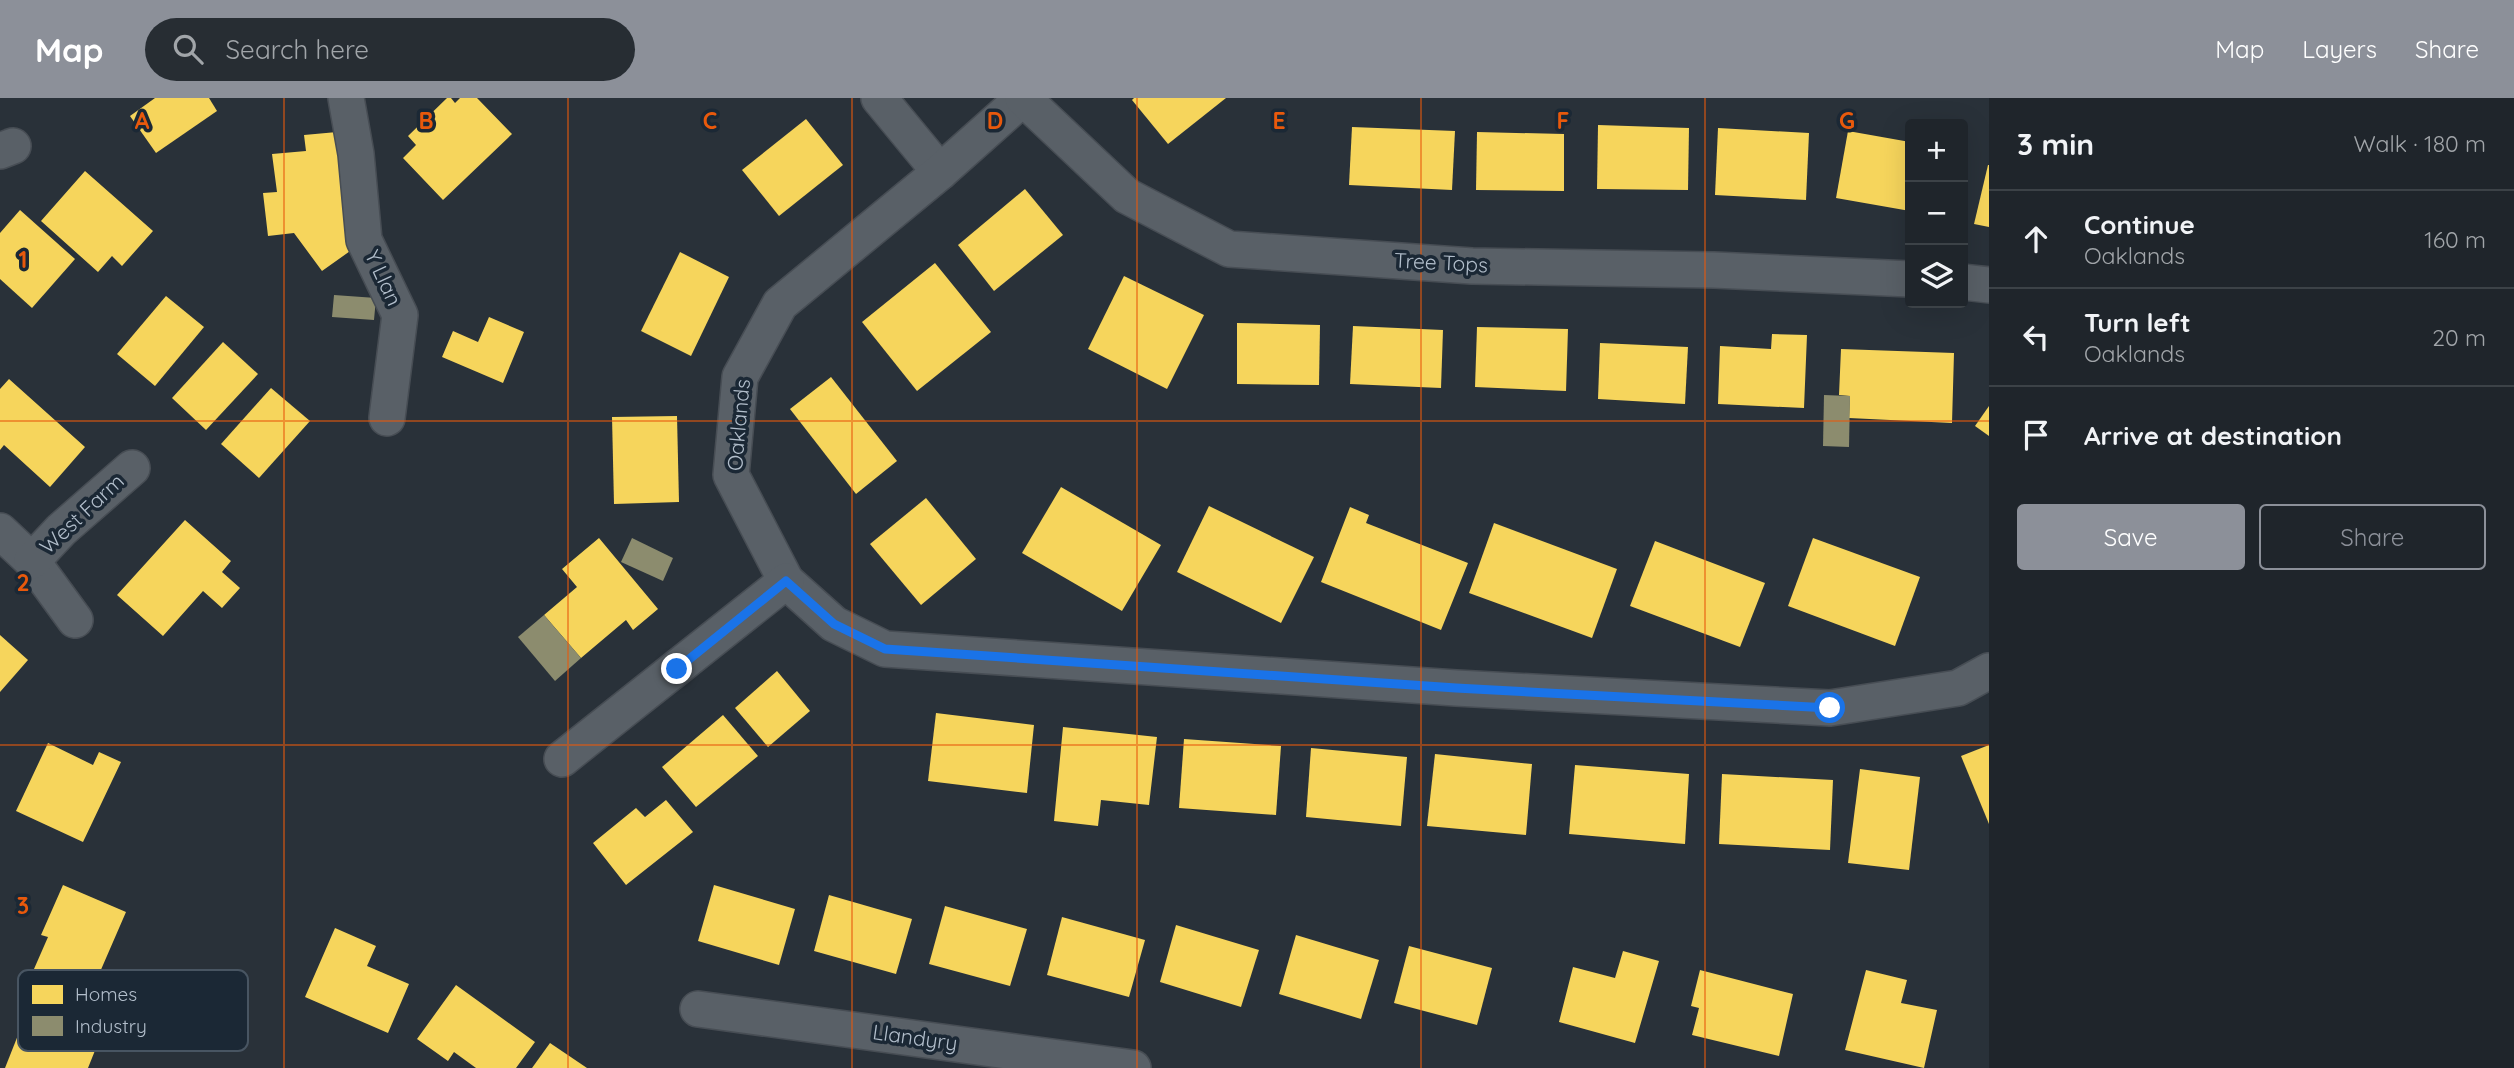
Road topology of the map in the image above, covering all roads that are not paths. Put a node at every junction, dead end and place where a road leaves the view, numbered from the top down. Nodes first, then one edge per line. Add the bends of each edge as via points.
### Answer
1 (346, 98) edge
2 (880, 98) edge
3 (1023, 98) edge
4 (940, 172) junction
5 (1905, 279) edge
6 (1968, 283) edge
7 (1989, 285) edge
8 (387, 418) dead end
9 (132, 468) dead end
10 (0, 531) edge
11 (32, 561) junction
12 (786, 581) junction
13 (75, 620) dead end
14 (1989, 671) edge
15 (562, 759) dead end
16 (698, 1009) dead end
17 (1133, 1068) edge

1 - 8 street, Y Llan via 364,240 400,315
2 - 4 street
3 - 4 street, Oaklands
3 - 5 street, Tree Tops via 1127,195 1229,249 1472,266
4 - 12 street, Oaklands via 780,304 740,377 731,475
6 - 7 street
9 - 11 street, West Farm
10 - 11 street, West Farm
11 - 13 street, West Farm
12 - 14 street, Oaklands via 834,624 885,649 1830,708 1958,688
12 - 15 street
16 - 17 street, Llandyry

